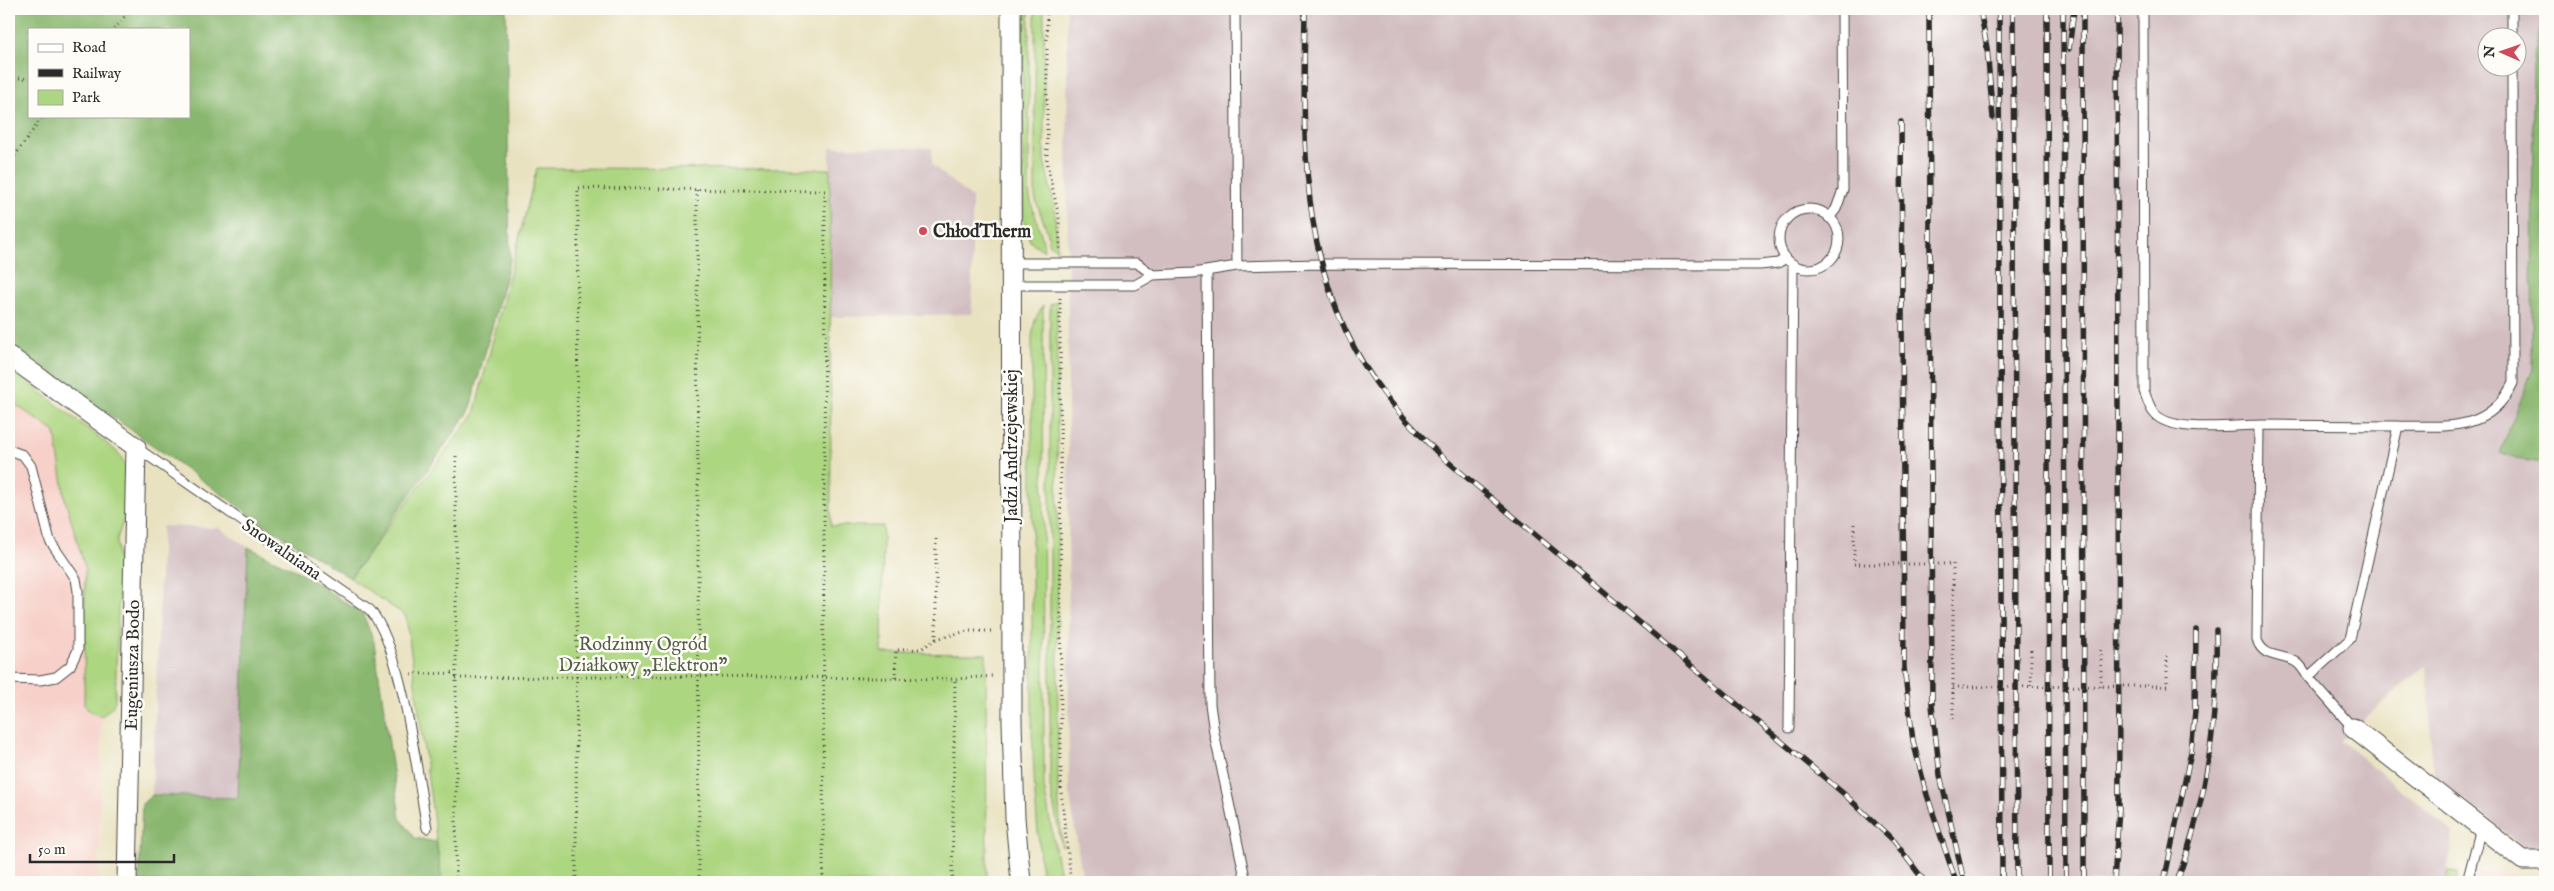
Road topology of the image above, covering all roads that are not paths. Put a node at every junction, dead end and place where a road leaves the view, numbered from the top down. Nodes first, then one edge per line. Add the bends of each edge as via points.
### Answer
1 (1011, 9) edge
2 (1235, 9) edge
3 (1842, 9) edge
4 (2144, 9) edge
5 (2512, 9) edge
6 (2512, 28) edge
7 (2512, 78) edge
8 (1829, 218) junction
9 (1789, 261) junction
10 (1011, 263) junction
11 (1237, 266) junction
12 (1207, 271) junction
13 (1153, 275) junction
14 (1011, 285) junction
15 (9, 356) edge
16 (2259, 425) junction
17 (2398, 426) junction
18 (136, 447) junction
19 (9, 450) edge
20 (2308, 677) junction
21 (9, 679) edge
22 (1789, 728) dead end
23 (2352, 728) joint
24 (427, 828) dead end
25 (2481, 828) junction
26 (2545, 860) edge
27 (127, 882) edge
28 (1021, 882) edge
29 (1246, 882) edge
30 (2466, 882) edge

1 - 10 street, Jadzi Andrzejewskiej
2 - 11 lane
3 - 8 lane via 1843,190
4 - 16 lane via 2144,391 2153,412 2165,422 2180,426
5 - 6 lane
7 - 17 lane via 2513,383 2505,399 2478,421 2440,426
8 - 9 lane via 1835,226 1838,244 1829,262 1811,269
8 - 9 lane via 1812,210 1793,214 1781,230 1779,240
9 - 11 lane via 1760,266
9 - 22 lane
10 - 13 lane via 1137,263
10 - 14 street, Jadzi Andrzejewskiej
11 - 12 lane
12 - 13 lane
12 - 29 lane via 1210,704
13 - 14 lane via 1136,285
14 - 28 street, Jadzi Andrzejewskiej via 1013,775
15 - 18 street, Snowalniana
16 - 17 lane
16 - 20 lane via 2257,640 2260,649 2298,663
17 - 20 lane via 2350,639
18 - 24 lane, Snowalniana via 370,610 378,620 390,645
18 - 27 street, Eugeniusza Bodo
19 - 21 lane via 22,455 30,466 50,541 76,579 78,642 74,662 61,675 46,679
20 - 23 lane
23 - 25 street
25 - 26 street via 2522,860
25 - 30 lane

